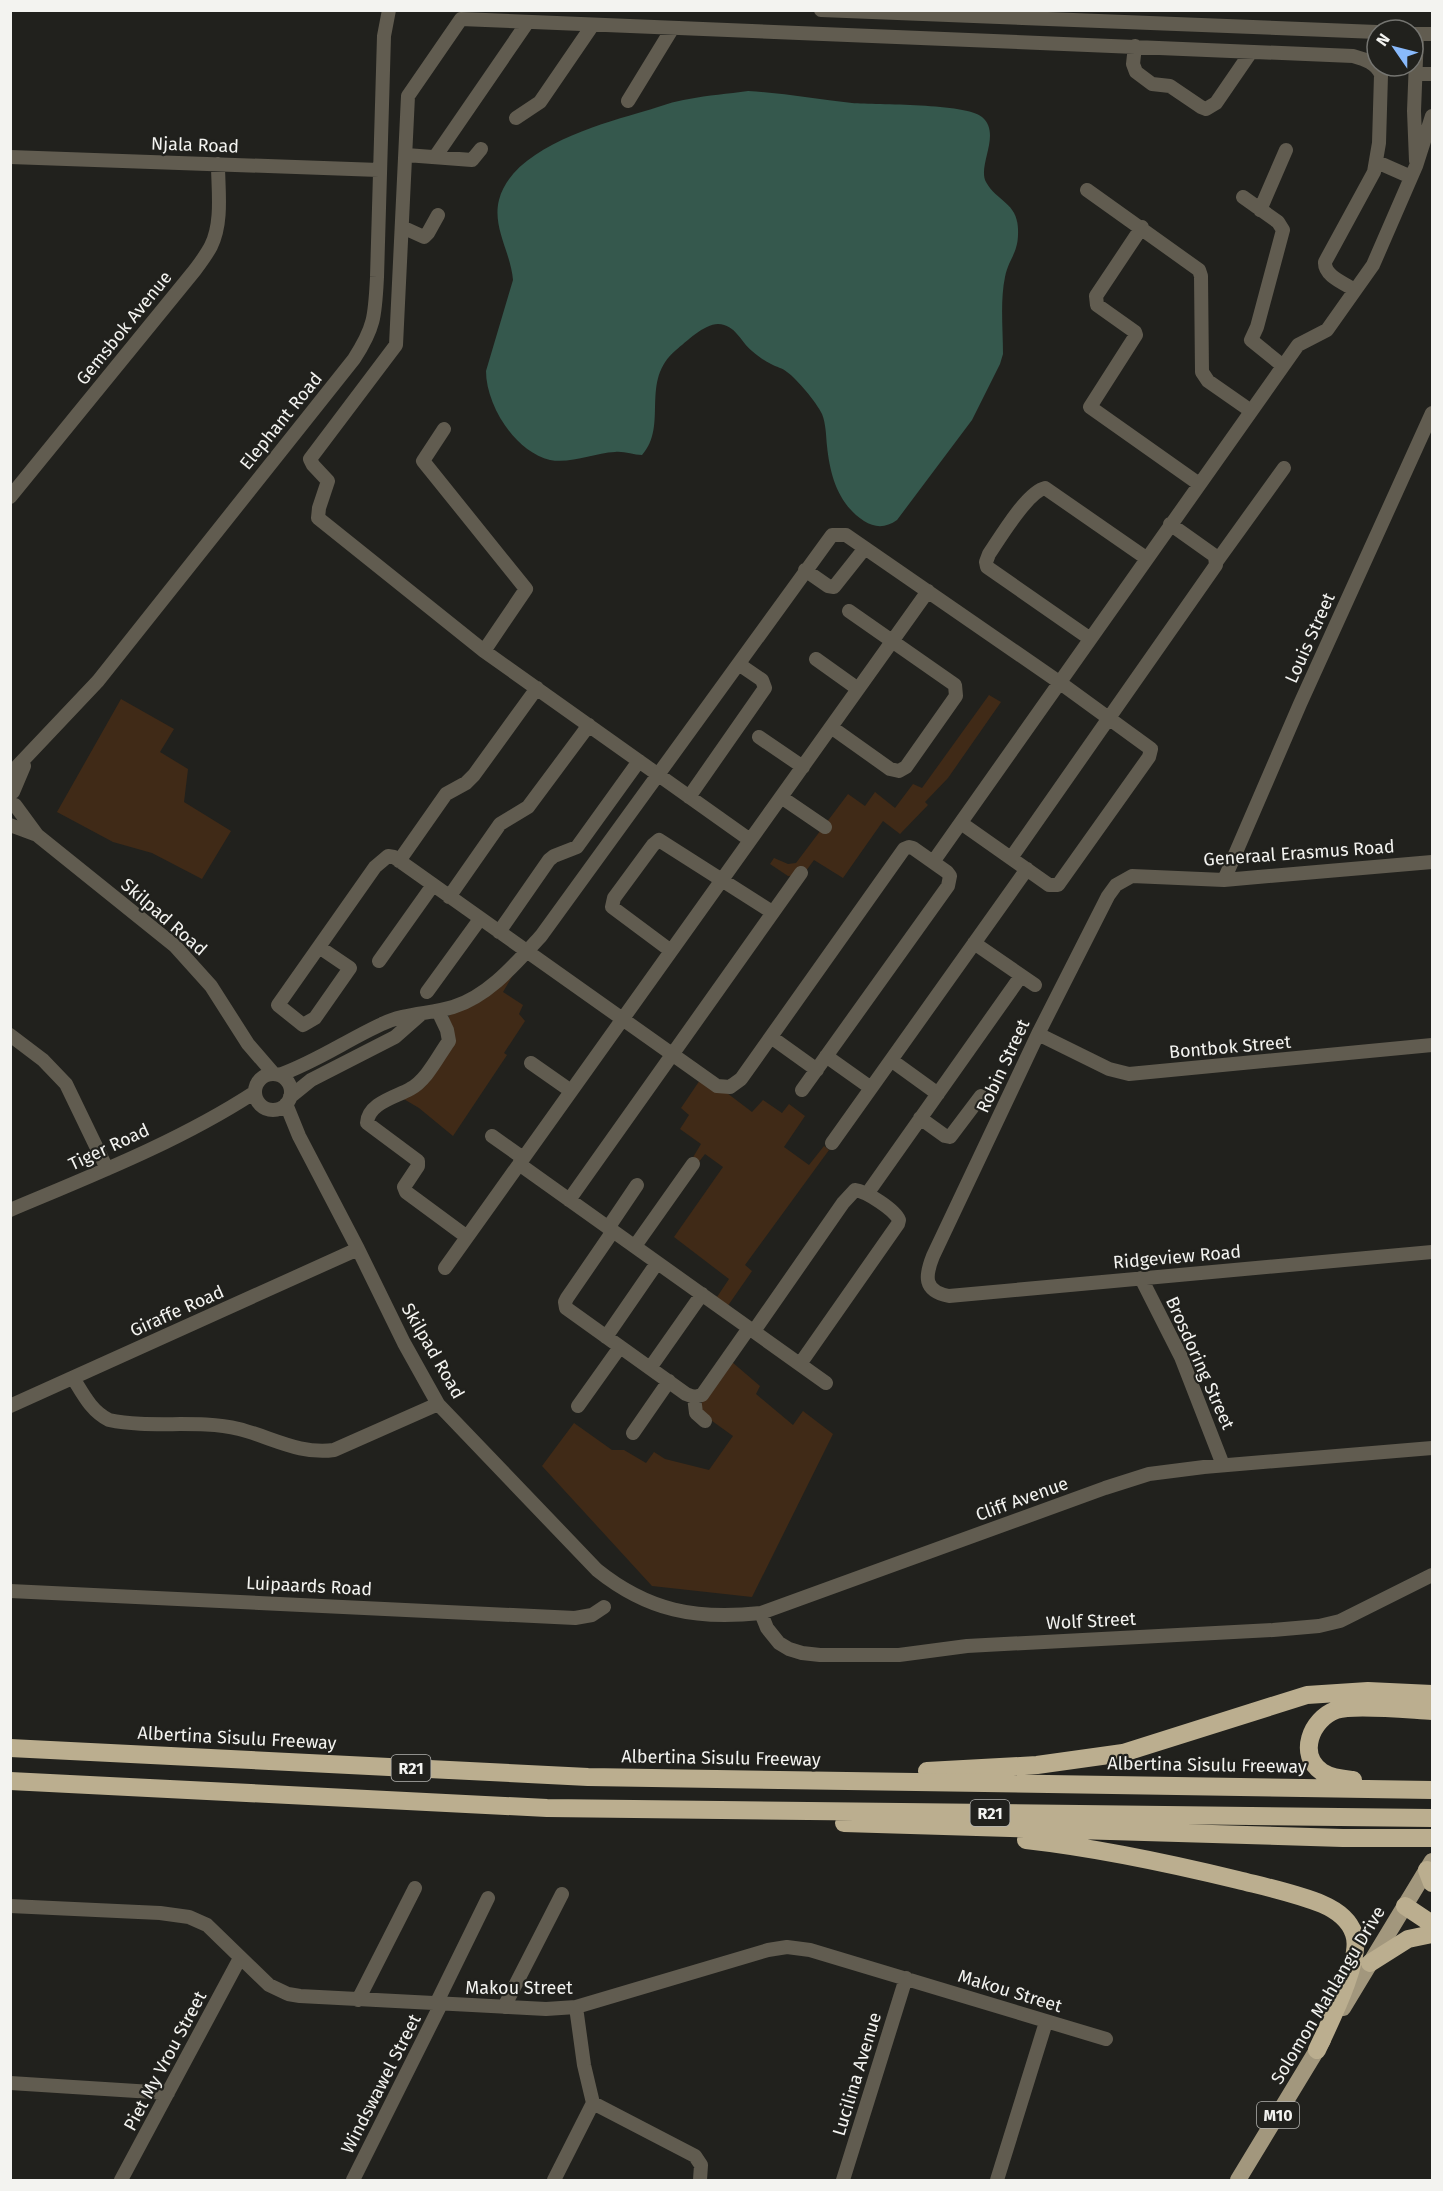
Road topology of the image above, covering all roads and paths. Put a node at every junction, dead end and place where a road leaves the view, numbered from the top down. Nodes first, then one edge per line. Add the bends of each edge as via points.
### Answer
1 (378, 10) edge
2 (389, 10) edge
3 (821, 10) edge
4 (527, 23) junction
5 (592, 26) junction
6 (672, 29) junction
7 (1365, 32) edge
8 (384, 36) junction
9 (1135, 46) junction
10 (1251, 52) junction
11 (1416, 78) edge
12 (628, 101) dead end
13 (1432, 116) edge
14 (516, 118) dead end
15 (481, 149) dead end
16 (1286, 150) dead end
17 (406, 155) junction
18 (10, 157) edge
19 (435, 157) junction
20 (1377, 162) junction
21 (218, 164) junction
22 (379, 170) junction
23 (1414, 172) junction
24 (1087, 190) dead end
25 (1242, 197) dead end
26 (1260, 210) junction
27 (438, 215) dead end
28 (402, 227) junction
29 (1142, 227) junction
30 (1355, 290) junction
31 (1283, 366) junction
32 (1251, 411) junction
33 (1432, 413) edge
34 (444, 429) dead end
35 (1284, 468) dead end
36 (1199, 484) junction
37 (10, 496) edge
38 (1170, 524) junction
39 (865, 548) junction
40 (1146, 558) junction
41 (1217, 561) junction
42 (805, 570) junction
43 (928, 591) junction
44 (849, 611) dead end
45 (1089, 638) junction
46 (892, 641) junction
47 (484, 651) junction
48 (816, 660) dead end
49 (740, 665) junction
50 (1059, 682) junction
51 (537, 688) junction
52 (858, 688) junction
53 (1109, 717) junction
54 (589, 725) junction
55 (831, 727) junction
56 (759, 737) dead end
57 (27, 758) junction
58 (639, 761) junction
59 (802, 767) junction
60 (10, 774) edge
61 (658, 775) junction
62 (689, 797) junction
63 (781, 797) junction
64 (12, 801) edge
65 (961, 823) junction
66 (10, 825) edge
67 (825, 827) dead end
68 (38, 835) junction
69 (750, 840) junction
70 (1011, 858) junction
71 (399, 861) junction
72 (933, 862) junction
73 (1432, 862) edge
74 (1027, 869) junction
75 (801, 873) dead end
76 (1131, 876) joint
77 (1224, 880) junction
78 (721, 881) junction
79 (433, 885) junction
80 (449, 897) junction
81 (772, 912) junction
82 (480, 919) junction
83 (499, 932) junction
84 (974, 943) junction
85 (319, 947) junction
86 (671, 951) junction
87 (527, 952) junction
88 (379, 961) dead end
89 (1021, 976) junction
90 (1035, 985) dead end
91 (427, 993) dead end
92 (438, 1011) junction
93 (420, 1015) junction
94 (622, 1019) junction
95 (1038, 1034) junction
96 (10, 1035) edge
97 (771, 1037) junction
98 (248, 1044) junction
99 (1432, 1045) edge
100 (671, 1054) junction
101 (826, 1056) junction
102 (891, 1060) junction
103 (531, 1063) dead end
104 (816, 1070) junction
105 (277, 1074) junction
106 (871, 1088) junction
107 (802, 1090) dead end
108 (571, 1091) junction
109 (938, 1094) junction
110 (262, 1096) junction
111 (981, 1096) dead end
112 (288, 1100) junction
113 (920, 1119) junction
114 (299, 1136) junction
115 (492, 1136) dead end
116 (832, 1143) dead end
117 (521, 1161) junction
118 (693, 1164) dead end
119 (107, 1169) junction
120 (637, 1185) dead end
121 (867, 1194) junction
122 (569, 1200) junction
123 (10, 1210) edge
124 (610, 1229) junction
125 (467, 1236) junction
126 (634, 1246) junction
127 (358, 1249) junction
128 (1432, 1252) edge
129 (657, 1263) junction
130 (444, 1268) dead end
131 (1141, 1278) junction
132 (928, 1284) joint
133 (702, 1294) junction
134 (751, 1330) junction
135 (606, 1337) junction
136 (620, 1347) junction
137 (800, 1364) junction
138 (650, 1368) junction
139 (73, 1378) junction
140 (669, 1381) junction
141 (826, 1383) dead end
142 (694, 1397) junction
143 (438, 1404) junction
144 (10, 1406) edge
145 (578, 1406) dead end
146 (705, 1421) dead end
147 (633, 1432) dead end
148 (1432, 1448) edge
149 (1223, 1465) junction
150 (1432, 1575) edge
151 (10, 1591) edge
152 (636, 1597) joint
153 (604, 1607) dead end
154 (760, 1613) junction
155 (1432, 1694) edge
156 (1432, 1711) edge
157 (10, 1748) edge
158 (812, 1780) junction
159 (10, 1781) edge
160 (1432, 1783) edge
161 (1432, 1790) edge
162 (547, 1808) junction
163 (1432, 1818) edge
164 (823, 1823) junction
165 (1432, 1838) edge
166 (1431, 1871) edge
167 (415, 1888) dead end
168 (562, 1894) dead end
169 (488, 1898) dead end
170 (10, 1906) edge
171 (1405, 1906) junction
172 (1432, 1924) edge
173 (1432, 1934) edge
174 (240, 1958) junction
175 (1370, 1963) junction
176 (906, 1978) junction
177 (358, 2000) junction
178 (439, 2004) junction
179 (504, 2007) junction
180 (576, 2007) junction
181 (1046, 2022) junction
182 (1106, 2040) dead end
183 (1317, 2050) junction
184 (10, 2083) edge
185 (168, 2093) junction
186 (593, 2103) junction
187 (122, 2181) edge
188 (353, 2181) edge
189 (554, 2181) edge
190 (700, 2181) edge
191 (843, 2181) edge
192 (997, 2181) edge
193 (1238, 2181) edge

1 - 8 street, Elephant Road
2 - 8 street, Elephant Road
3 - 7 street
4 - 5 street
4 - 17 street via 461,19 408,96
4 - 19 street
5 - 6 street
5 - 14 street via 540,102
6 - 9 street
6 - 12 street
8 - 22 street, Elephant Road
9 - 10 street
9 - 10 street via 1136,72 1152,84 1170,86 1206,109 1216,103
10 - 20 street via 1353,56 1365,59 1379,70
11 - 23 street
13 - 23 street
15 - 19 street via 472,160
16 - 26 street
17 - 19 street
17 - 28 street
18 - 21 street, Njala Road
20 - 23 street
20 - 30 street via 1324,266 1328,273
21 - 22 street, Njala Road
21 - 37 street, Gemsbok Avenue via 216,235 211,246
22 - 57 street, Elephant Road via 375,300 366,340 98,681
23 - 30 street via 1373,264
24 - 29 street
25 - 26 street
26 - 31 street via 1281,225 1283,233 1251,340
27 - 28 street via 424,237
28 - 47 street via 396,345 310,459 328,481 318,518
29 - 32 street via 1199,270 1202,372 1208,381
29 - 36 street via 1096,296 1097,306 1136,335 1090,407
30 - 31 street via 1328,330 1301,342
31 - 32 street
32 - 36 street
33 - 77 street, Louis Street
34 - 47 street via 423,461 526,589
35 - 41 street
36 - 38 street
38 - 40 street
38 - 41 street
39 - 42 street via 836,533
39 - 42 street via 834,587
39 - 43 street
40 - 45 street
40 - 45 street via 1045,488 1028,500 989,554 987,567
41 - 53 street
42 - 49 street
43 - 46 street
43 - 50 street
44 - 46 street
45 - 50 street
46 - 52 street
46 - 55 street via 955,685 957,692 906,767 899,771 890,769
47 - 51 street
48 - 52 street
49 - 61 street
49 - 62 street via 762,680 765,688
50 - 53 street
50 - 65 street
51 - 54 street
51 - 71 street via 474,775 446,794
52 - 55 street
53 - 70 street
53 - 74 street via 1148,745 1149,757 1058,885 1049,885
54 - 58 street
54 - 80 street via 528,807 500,824
55 - 59 street
56 - 59 street
57 - 60 street, Elephant Road
57 - 64 street, Elephant Road
58 - 61 street
58 - 83 street via 577,847 549,860
59 - 63 street
61 - 62 street
61 - 87 street
62 - 69 street
63 - 67 street
63 - 69 street
64 - 68 street, Skilpad Road
65 - 70 street
65 - 72 street
66 - 68 street, Skilpad Road
68 - 98 street, Skilpad Road via 175,946 211,986
69 - 78 street
70 - 74 street
71 - 79 street
71 - 85 street via 388,856 375,867
72 - 97 street via 913,848 904,849
72 - 101 street via 950,876 948,886
73 - 77 street, Generaal Erasmus Road
74 - 84 street
75 - 81 street
76 - 77 street, Generaal Erasmus Road
76 - 95 street, Robin Street via 1116,885 1108,896
78 - 81 street
78 - 86 street
78 - 86 street via 659,840 614,898 612,907
79 - 80 street
79 - 88 street
80 - 82 street
81 - 100 street
82 - 83 street
82 - 91 street
83 - 87 street
84 - 89 street
84 - 102 street
85 - 85 street via 278,1005 303,1025 315,1018 350,968
86 - 94 street
87 - 92 street via 485,989
87 - 94 street
89 - 90 street
89 - 109 street
92 - 93 street
92 - 125 street via 449,1041 416,1086 373,1108 368,1123 418,1161 404,1187 406,1192
93 - 105 street via 383,1023 305,1065
93 - 112 street via 395,1037 311,1080
94 - 100 street
94 - 108 street
95 - 99 street, Bontbok Street via 1109,1069 1129,1074
95 - 132 street, Robin Street via 933,1256 927,1270
96 - 119 street via 66,1084
97 - 100 street via 741,1079 730,1087 717,1086
97 - 104 street
98 - 105 street, Skilpad Road
98 - 110 street, Skilpad Road
100 - 122 street
101 - 104 street
101 - 106 street
102 - 106 street
102 - 109 street
103 - 108 street
104 - 107 street
105 - 110 street via 269,1074
105 - 112 street, Skilpad Road via 288,1081
106 - 116 street
108 - 117 street
109 - 113 street
110 - 112 street
110 - 114 street, Skilpad Road
110 - 119 street, Tiger Road
111 - 113 street via 950,1137
112 - 114 street, Skilpad Road
113 - 121 street
114 - 127 street, Skilpad Road
115 - 117 street
117 - 122 street
117 - 125 street
118 - 126 street
119 - 123 street, Tiger Road
120 - 124 street
121 - 134 street via 855,1190 850,1194
121 - 137 street via 894,1212 898,1224
122 - 124 street
124 - 126 street
124 - 135 street via 565,1302 566,1308
125 - 130 street
126 - 129 street
127 - 139 street, Giraffe Road
127 - 143 street, Skilpad Road
128 - 131 street, Ridgeview Road
129 - 133 street
129 - 135 street
131 - 132 street, Ridgeview Road via 949,1296
131 - 149 street, Brosdoring Street via 1181,1357
133 - 134 street
133 - 138 street
134 - 137 street
134 - 142 street via 702,1395
135 - 136 street
136 - 138 street
136 - 145 street
137 - 141 street
138 - 140 street
139 - 143 street via 95,1411 109,1420 229,1428 318,1452 334,1450
139 - 144 street, Giraffe Road
140 - 142 street
140 - 147 street
142 - 146 street via 696,1413
143 - 152 street, Skilpad Road via 597,1570
148 - 149 street, Cliff Avenue
149 - 154 street, Cliff Avenue via 1130,1479
150 - 154 street, Wolf Street via 1340,1621 1319,1626 967,1646 899,1655 802,1653 779,1643
151 - 153 street, Luipaards Road via 575,1618
152 - 154 street, Cliff Avenue via 693,1614
155 - 158 highway via 1368,1691 1307,1695 1123,1753 1090,1758
156 - 160 highway via 1337,1710 1320,1720 1308,1743 1312,1760 1330,1776
157 - 158 highway, Albertina Sisulu Freeway / R21 via 588,1777
158 - 161 highway, Albertina Sisulu Freeway / R21
159 - 162 highway, R21
162 - 163 highway, R21
162 - 164 highway via 594,1816
164 - 165 highway
164 - 183 highway via 1067,1845 1196,1870 1323,1904 1351,1926 1356,1954
166 - 171 main road, Solomon Mahlangu Drive / M10
167 - 177 street
168 - 179 street
169 - 178 street, Windswawel Street
170 - 174 street, Makou Street via 180,1915 207,1925
171 - 172 highway
171 - 175 main road, Solomon Mahlangu Drive / M10
173 - 175 highway via 1408,1940
174 - 177 street, Makou Street via 269,1985 288,1994
174 - 185 street, Piet My Vrou Street
175 - 183 main road, Solomon Mahlangu Drive / M10
176 - 180 street, Makou Street via 810,1950 779,1947
176 - 181 street, Makou Street
176 - 191 street, Lucilina Avenue
177 - 178 street, Makou Street
178 - 179 street, Makou Street
178 - 188 street, Windswawel Street
179 - 180 street, Makou Street
180 - 186 street
181 - 182 street, Makou Street
181 - 192 street
183 - 193 main road, Solomon Mahlangu Drive / M10
184 - 185 street
185 - 187 street, Piet My Vrou Street
186 - 189 street
186 - 190 street via 695,2156 701,2165

